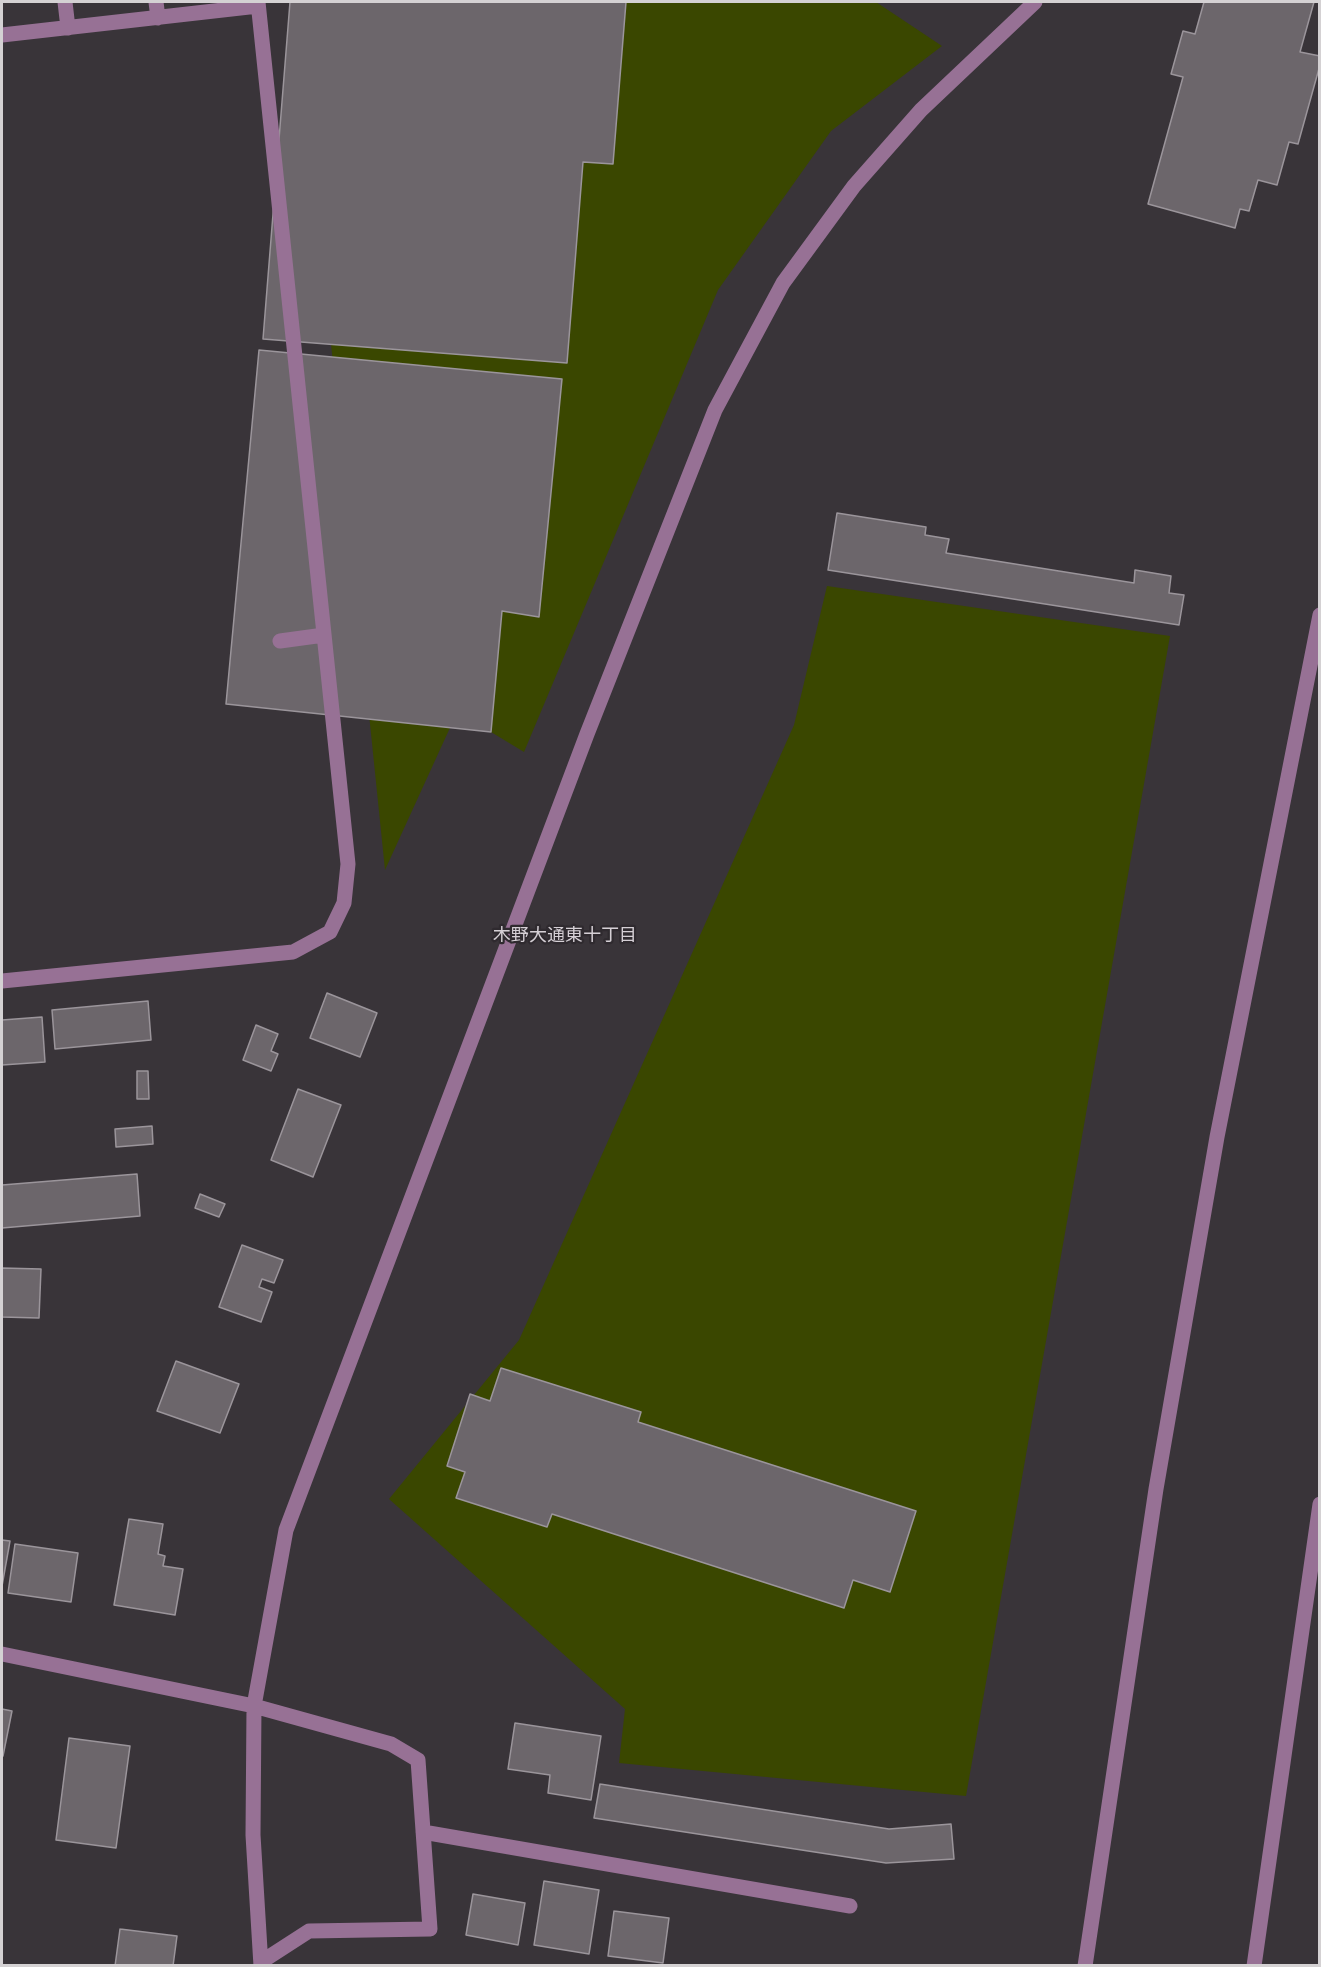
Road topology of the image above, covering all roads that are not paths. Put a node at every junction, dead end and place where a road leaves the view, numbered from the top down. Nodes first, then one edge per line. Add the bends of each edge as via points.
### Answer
1 (65, 2) edge
2 (156, 2) edge
3 (1035, 2) edge
4 (258, 4) edge
5 (158, 18) junction
6 (68, 28) junction
7 (2, 35) edge
8 (1320, 615) edge
9 (324, 635) junction
10 (280, 641) dead end
11 (2, 981) edge
12 (1320, 1504) edge
13 (2, 1654) edge
14 (254, 1706) junction
15 (423, 1832) junction
16 (850, 1906) dead end
17 (261, 1964) edge
18 (1085, 1965) edge
19 (1254, 1965) edge

1 - 6 street
2 - 5 street
3 - 14 street via 921,110 854,186 783,283 715,410 586,734 286,1530
4 - 5 street
4 - 9 street
5 - 6 street
6 - 7 street
8 - 18 street via 1217,1137 1156,1489
9 - 10 street
9 - 11 street via 348,864 344,903 330,932 293,951
12 - 19 street
13 - 14 street
14 - 15 street via 391,1744 418,1760
14 - 17 street via 253,1835
15 - 16 street
15 - 17 street via 430,1929 309,1931

